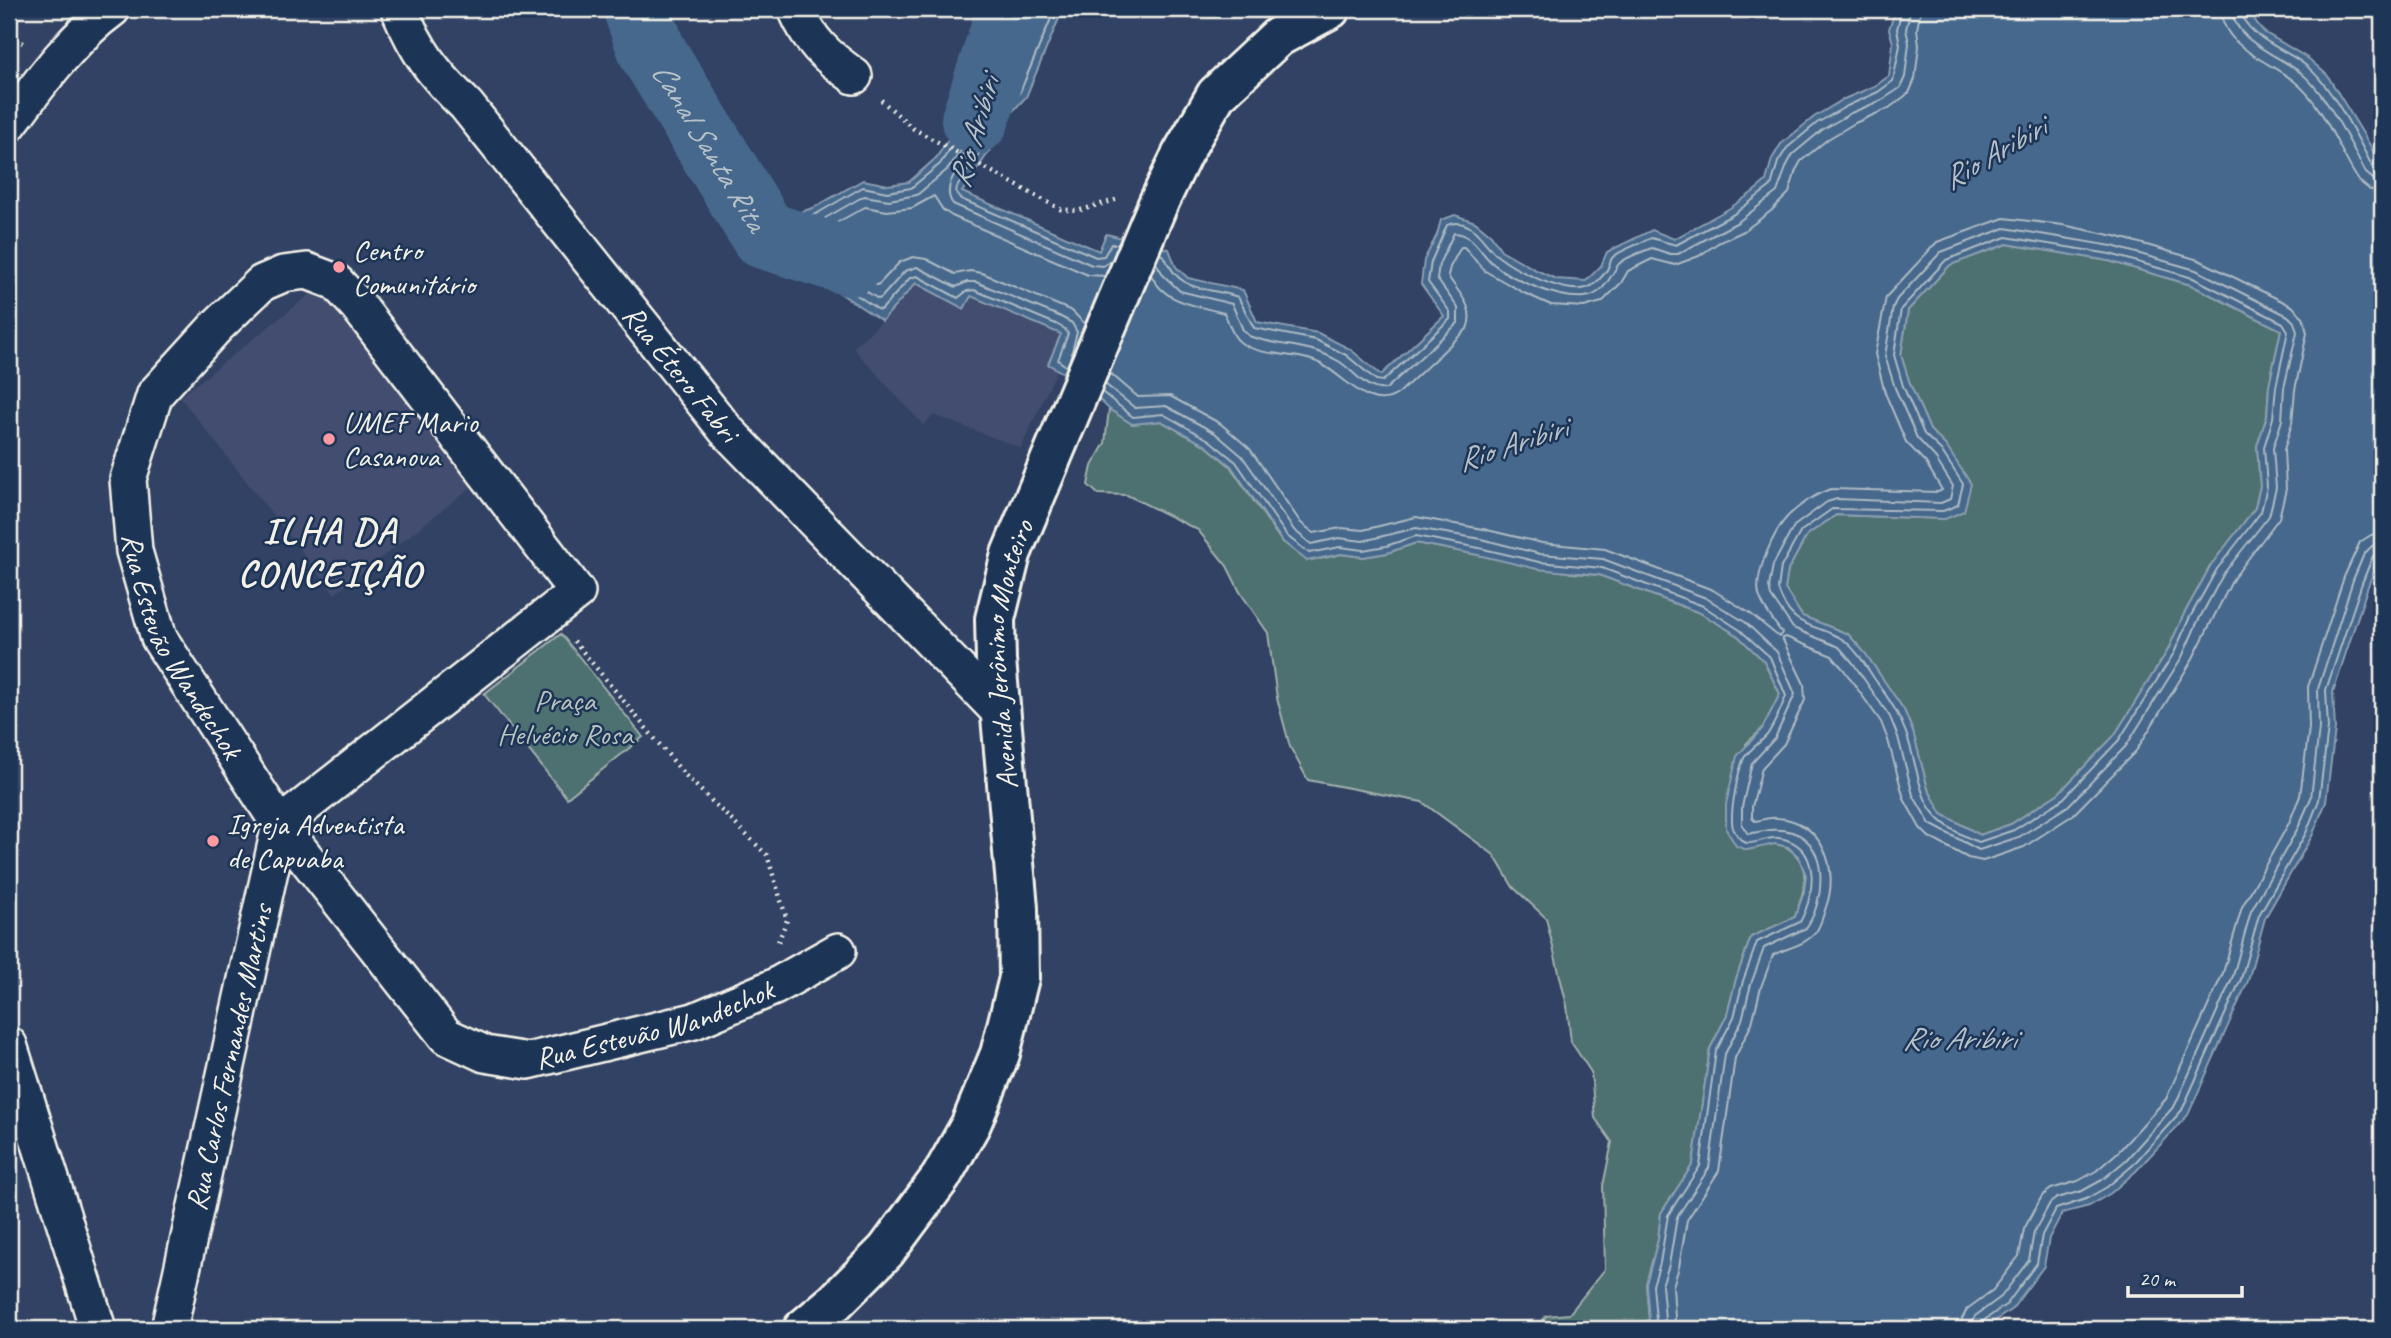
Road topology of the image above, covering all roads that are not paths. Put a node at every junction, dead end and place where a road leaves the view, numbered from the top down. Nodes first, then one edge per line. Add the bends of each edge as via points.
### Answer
1 (112, 9) edge
2 (399, 9) edge
3 (796, 9) edge
4 (1330, 9) edge
5 (854, 76) road end
6 (9, 124) edge
7 (999, 711) junction
8 (280, 825) junction
9 (838, 951) dead end
10 (9, 1045) edge
11 (98, 1329) edge
12 (169, 1329) edge
13 (803, 1329) edge

1 - 6 street via 59,61
2 - 7 street, Rua Étero Fabri via 436,76 466,105 726,430
3 - 5 street via 805,30 825,55
4 - 7 street, Avenida Jerônimo Monteiro via 1278,37 1216,95 1154,213 1011,554 995,620
7 - 13 street, Avenida Jerônimo Monteiro via 1018,908 1018,978 1000,1054 971,1124 941,1177 886,1251
8 - 8 street, Rua Estevão Wandechok via 159,638 134,551 128,480 155,394 262,283 307,271 336,282 358,306 563,603
8 - 9 street, Rua Estevão Wandechok via 446,1036 485,1054 528,1061 694,1021 757,995
8 - 12 street, Rua Carlos Fernandes Martins
10 - 11 street

